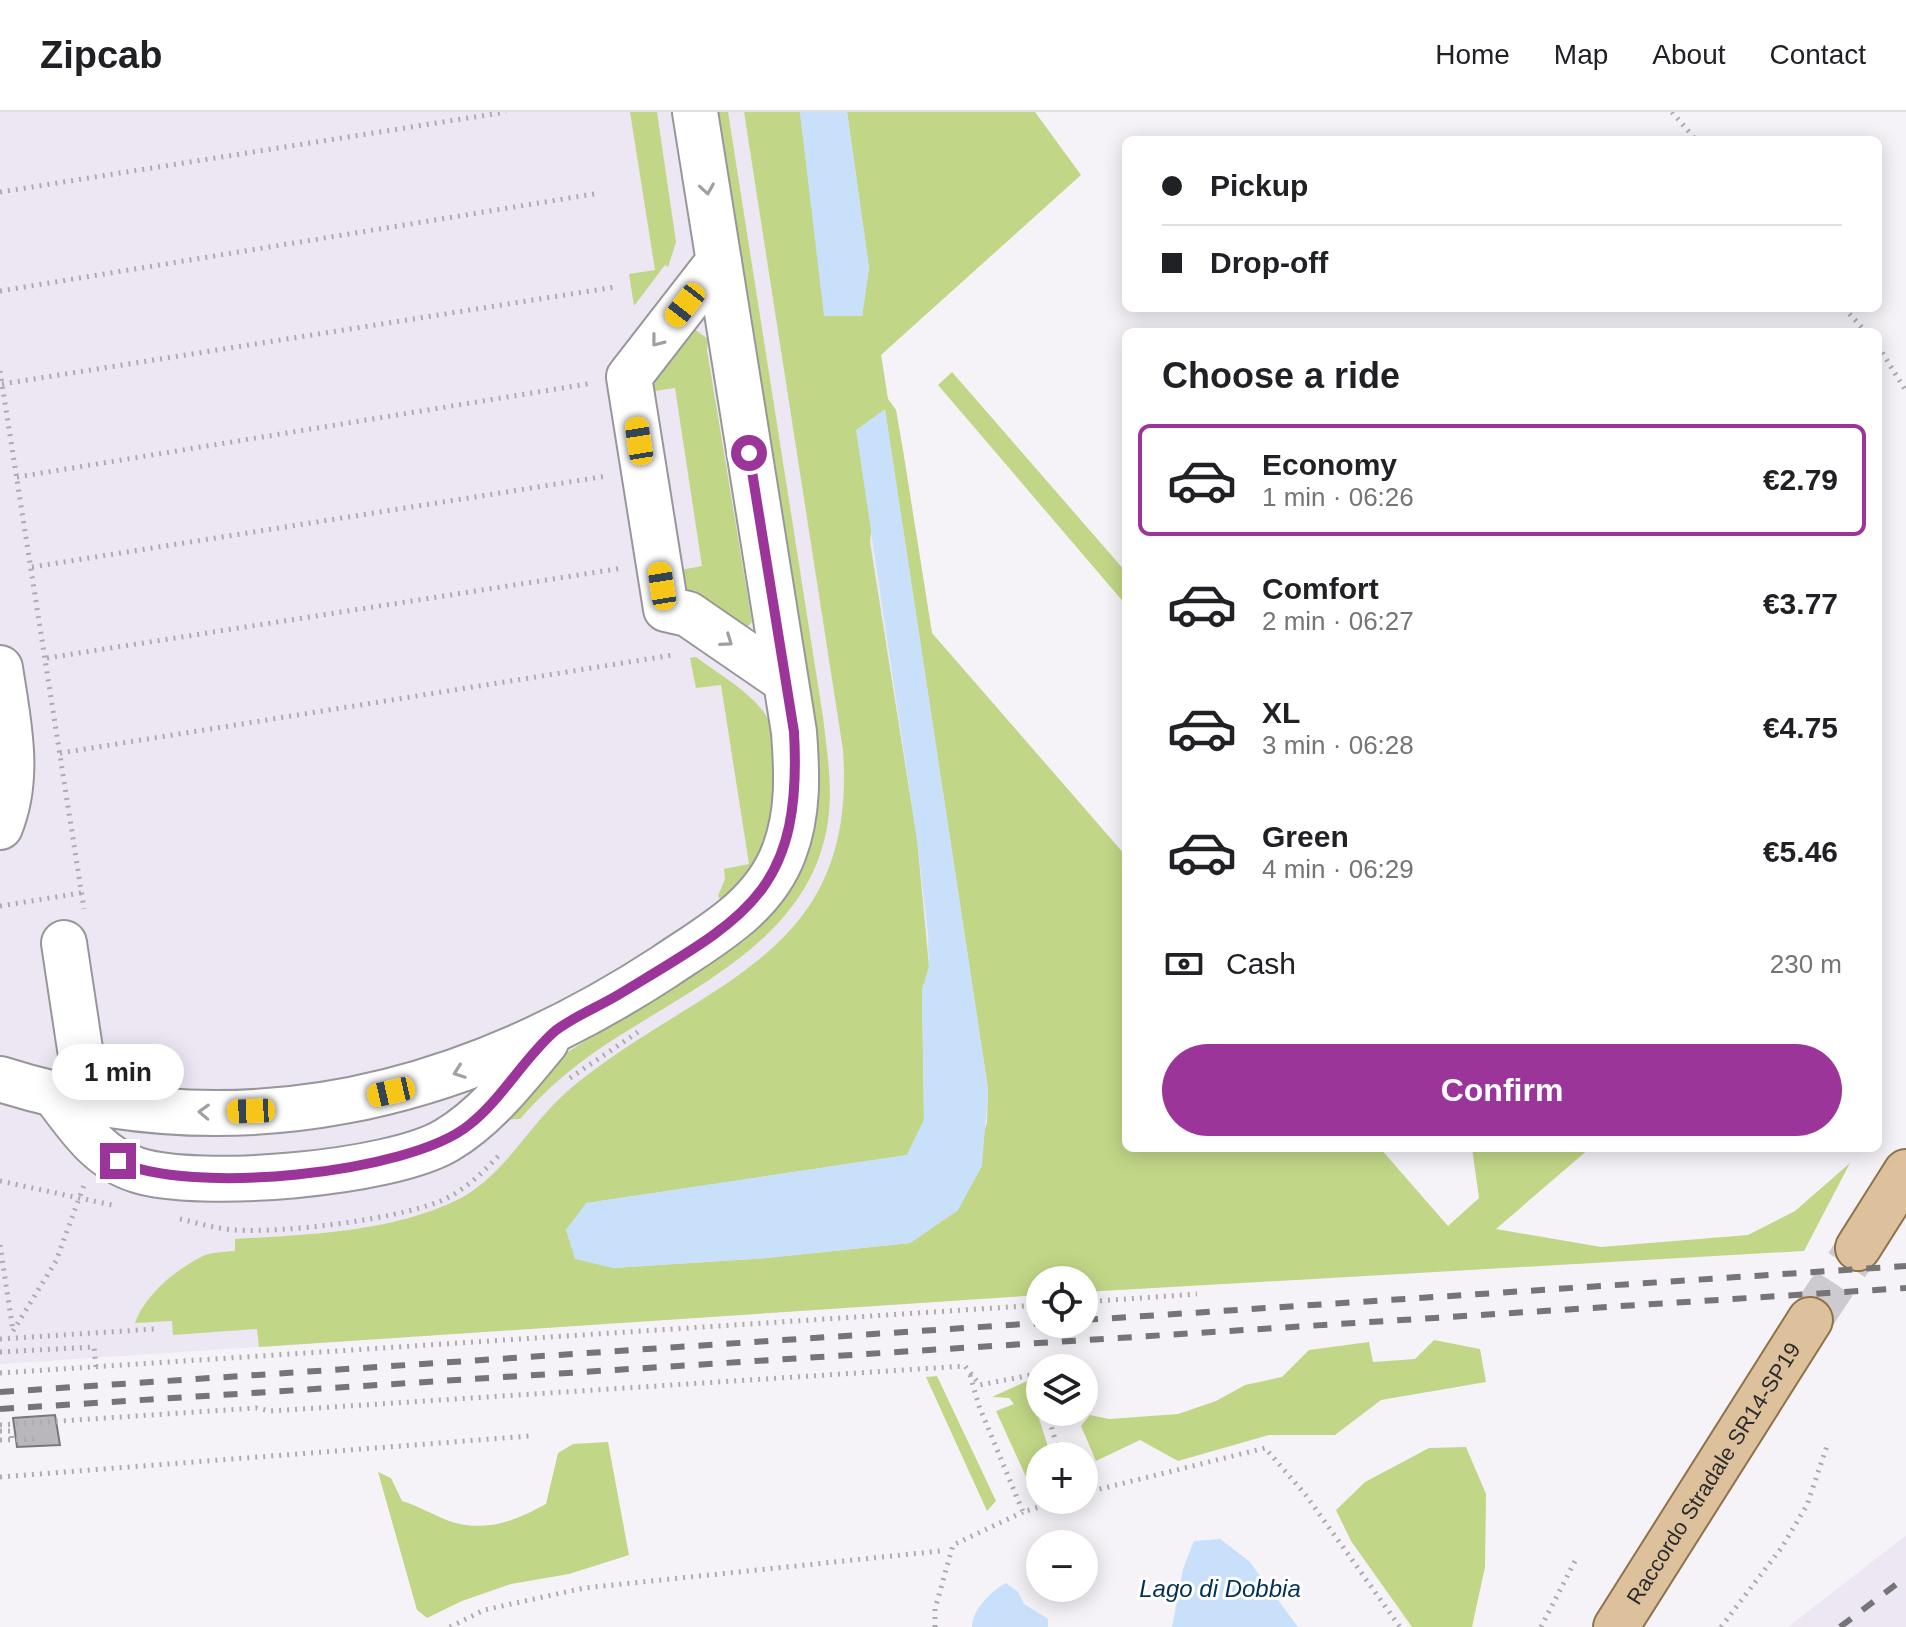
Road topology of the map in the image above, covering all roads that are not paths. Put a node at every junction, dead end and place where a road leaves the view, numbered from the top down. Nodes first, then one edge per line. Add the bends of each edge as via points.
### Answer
1 (695, 112) edge
2 (719, 261) junction
3 (0, 668) edge
4 (784, 680) junction
5 (0, 827) edge
6 (75, 934) road end
7 (555, 1031) junction
8 (0, 1079) edge
9 (71, 1098) junction
10 (1906, 1172) edge
11 (1858, 1248) tunnel mouth
12 (1810, 1320) tunnel mouth
13 (1616, 1627) edge

1 -> 2 lane
2 - 4 lane
2 -> 4 lane via 629,377 666,609 688,614
3 - 5 lane via 13,769
4 - 7 lane via 797,779 784,853 765,887 716,934
6 - 9 lane
7 -> 9 lane via 449,1076 327,1104 227,1112
7 - 9 lane via 494,1101 445,1141 389,1160 294,1175 171,1176 136,1170 101,1152
8 - 9 lane
10 - 11 main road
12 - 13 main road, Raccordo Stradale SR14-SP19

